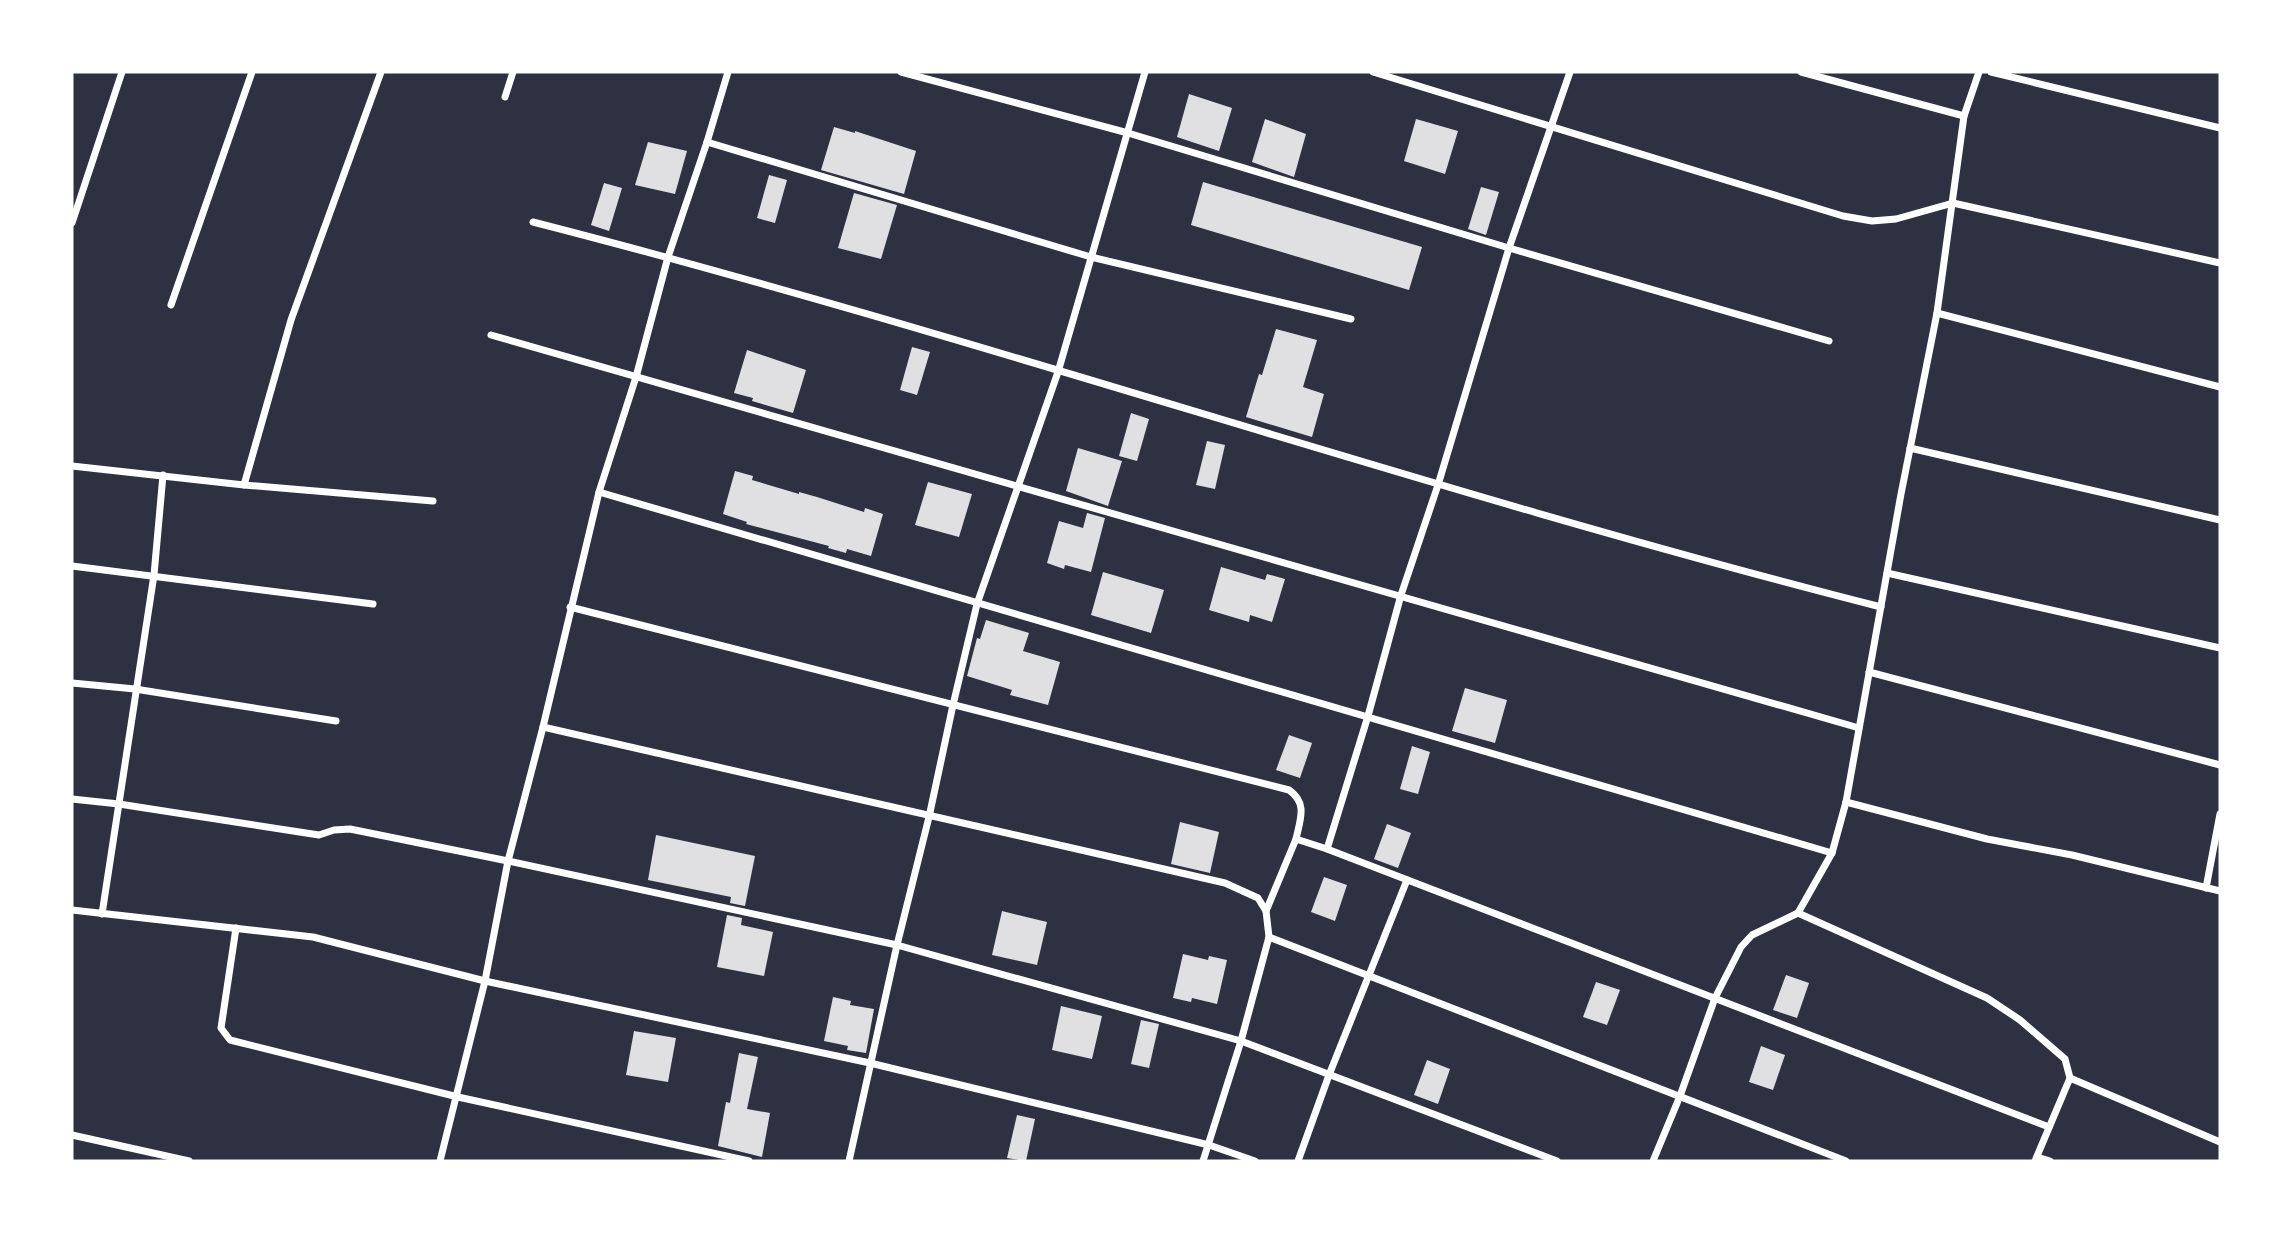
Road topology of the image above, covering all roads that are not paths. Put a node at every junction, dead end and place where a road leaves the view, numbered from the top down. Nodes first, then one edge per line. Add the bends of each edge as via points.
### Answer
1 (122, 72) edge
2 (252, 72) edge
3 (381, 72) edge
4 (513, 72) edge
5 (728, 72) edge
6 (901, 72) edge
7 (1145, 72) edge
8 (1373, 72) edge
9 (1570, 72) edge
10 (1801, 72) edge
11 (1979, 72) edge
12 (1991, 72) edge
13 (505, 97) dead end
14 (1964, 116) junction
15 (1550, 126) junction
16 (2220, 128) edge
17 (1128, 133) junction
18 (707, 142) junction
19 (1953, 203) junction
20 (533, 222) dead end
21 (72, 223) edge
22 (1509, 248) junction
23 (668, 257) junction
24 (1091, 257) junction
25 (2220, 263) edge
26 (171, 305) dead end
27 (1937, 313) junction
28 (1351, 319) dead end
29 (491, 335) dead end
30 (1829, 341) dead end
31 (1058, 372) junction
32 (636, 377) junction
33 (2220, 387) edge
34 (1910, 448) junction
35 (72, 466) edge
36 (163, 475) junction
37 (244, 485) junction
38 (1438, 485) junction
39 (1016, 488) junction
40 (599, 492) junction
41 (433, 500) dead end
42 (2220, 520) edge
43 (72, 566) edge
44 (1887, 573) junction
45 (154, 575) junction
46 (1401, 595) junction
47 (373, 604) dead end
48 (977, 604) junction
49 (570, 607) junction
50 (1881, 607) junction
51 (2220, 649) edge
52 (1869, 672) junction
53 (72, 684) edge
54 (135, 690) junction
55 (953, 705) junction
56 (1368, 716) junction
57 (335, 721) dead end
58 (542, 727) junction
59 (1859, 727) junction
60 (2220, 765) edge
61 (72, 799) edge
62 (1846, 802) junction
63 (119, 804) junction
64 (2220, 814) edge
65 (929, 817) junction
66 (1296, 839) junction
67 (1327, 849) junction
68 (1832, 853) junction
69 (508, 861) junction
70 (1407, 880) junction
71 (2206, 888) junction
72 (2220, 891) edge
73 (72, 910) edge
74 (1266, 911) junction
75 (102, 914) junction
76 (1798, 914) junction
77 (236, 928) junction
78 (1269, 937) junction
79 (897, 945) junction
80 (1368, 975) junction
81 (485, 981) junction
82 (1715, 998) junction
83 (1241, 1041) junction
84 (870, 1063) junction
85 (1329, 1075) junction
86 (2070, 1078) junction
87 (1680, 1096) junction
88 (458, 1097) junction
89 (2049, 1127) junction
90 (72, 1135) edge
91 (2220, 1142) edge
92 (1209, 1144) junction
93 (2036, 1159) edge
94 (189, 1161) edge
95 (440, 1161) edge
96 (749, 1161) edge
97 (849, 1161) edge
98 (1203, 1161) edge
99 (1255, 1161) edge
100 (1298, 1161) edge
101 (1557, 1161) edge
102 (1653, 1161) edge
103 (1846, 1161) edge
104 (2050, 1161) edge

1 - 21 street
2 - 26 street
3 - 37 street via 291,320
4 - 13 street
5 - 18 street
6 - 17 street
7 - 17 street
8 - 15 street
9 - 15 street
10 - 14 street
11 - 14 street
12 - 16 street
14 - 19 street
15 - 19 street via 1843,216 1896,219
15 - 22 street
17 - 22 street
17 - 24 street
18 - 23 street
18 - 24 street
19 - 25 street
19 - 27 street
20 - 23 street
22 - 30 street
22 - 38 street
23 - 31 street
23 - 32 street
24 - 28 street
24 - 31 street
27 - 33 street
27 - 34 street
29 - 32 street
31 - 38 street
31 - 39 street
32 - 39 street
32 - 40 street
34 - 42 street
34 - 44 street
35 - 36 street
36 - 37 street
36 - 45 street
37 - 41 street
38 - 46 street
38 - 50 street
39 - 46 street
39 - 48 street
40 - 48 street
40 - 49 street
43 - 45 street
44 - 50 street
44 - 51 street
45 - 47 street
45 - 54 street
46 - 56 street
46 - 59 street
48 - 55 street
48 - 56 street
49 - 55 street
49 - 58 street
50 - 52 street
52 - 59 street
52 - 60 street
53 - 54 street
54 - 57 street
54 - 63 street
55 - 65 street
55 - 66 street via 1289,790 1302,808
56 - 67 street
56 - 68 street
58 - 65 street
58 - 69 street
59 - 62 street
61 - 63 street
62 - 68 street
62 - 71 street
63 - 69 street via 319,835 349,829
63 - 75 street
64 - 71 street
65 - 74 street via 1225,883 1258,898
65 - 79 street
66 - 67 street
66 - 74 street
67 - 70 street
68 - 76 street
69 - 79 street
69 - 81 street
70 - 80 street
70 - 82 street
71 - 72 street
73 - 75 street
74 - 78 street
75 - 77 street
76 - 82 street via 1752,935
76 - 86 street via 1987,998 2056,1049 2065,1059
77 - 81 street via 313,937
77 - 88 street via 221,1028 230,1040
78 - 80 street
78 - 83 street
79 - 83 street
79 - 84 street
80 - 85 street
80 - 87 street
81 - 84 street
81 - 88 street
82 - 87 street
82 - 89 street
83 - 85 street
83 - 92 street
84 - 92 street
84 - 97 street
85 - 100 street
85 - 101 street
86 - 89 street
86 - 91 street
87 - 102 street
87 - 103 street
88 - 95 street
88 - 96 street
89 - 93 street
90 - 94 street
92 - 98 street
92 - 99 street
93 - 104 street

